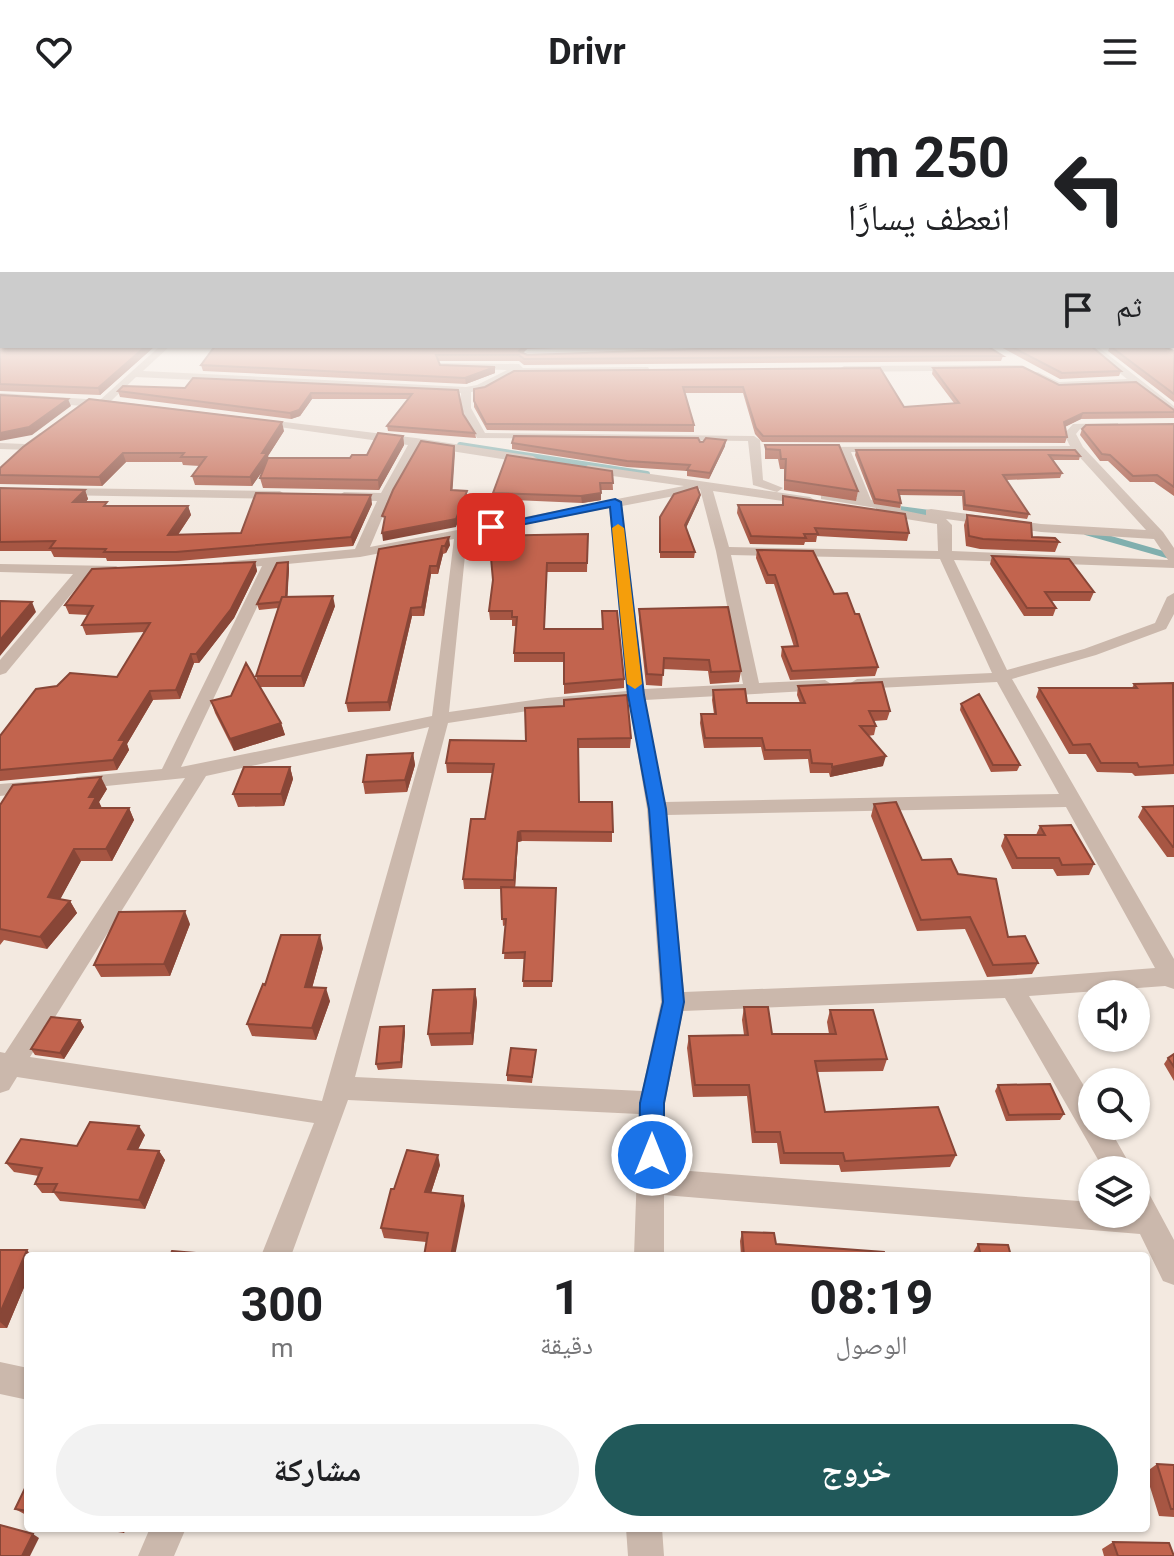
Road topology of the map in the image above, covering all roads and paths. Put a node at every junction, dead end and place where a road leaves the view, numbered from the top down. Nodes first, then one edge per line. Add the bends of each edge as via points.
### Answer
1 (84, 404) edge
2 (126, 404) edge
3 (466, 404) edge
4 (77, 410) edge
5 (1130, 425) edge
6 (52, 429) edge
7 (416, 441) junction
8 (0, 446) edge
9 (27, 448) junction
10 (755, 448) junction
11 (770, 448) edge
12 (800, 449) edge
13 (1078, 449) junction
14 (844, 450) junction
15 (9, 461) edge
16 (550, 463) edge
17 (581, 467) edge
18 (705, 486) junction
19 (46, 491) edge
20 (292, 495) edge
21 (323, 496) edge
22 (385, 497) junction
23 (615, 502) junction
24 (866, 503) junction
25 (461, 533) junction
26 (1158, 535) junction
27 (723, 551) junction
28 (360, 553) junction
29 (945, 555) junction
30 (1174, 561) edge
31 (271, 563) junction
32 (208, 566) edge
33 (0, 568) edge
34 (129, 570) edge
35 (82, 572) junction
36 (1174, 597) edge
37 (1161, 626) junction
38 (1174, 641) edge
39 (0, 670) edge
40 (1002, 677) junction
41 (752, 689) junction
42 (636, 695) junction
43 (440, 719) junction
44 (199, 771) junction
45 (168, 775) junction
46 (0, 790) edge
47 (1074, 800) junction
48 (657, 809) junction
49 (1172, 978) edge
50 (1012, 988) junction
51 (673, 1002) junction
52 (4, 1070) edge
53 (1078, 1100) edge
54 (335, 1101) junction
55 (652, 1103) junction
56 (652, 1181) junction
57 (1078, 1206) edge
58 (1150, 1224) edge
59 (278, 1252) edge
60 (649, 1252) edge
61 (1174, 1270) edge
62 (0, 1378) edge
63 (24, 1383) edge
64 (166, 1532) edge
65 (644, 1532) edge
66 (156, 1556) edge
67 (646, 1556) edge

1 - 4 street
2 - 7 street
3 - 10 street via 481,436 735,435 754,440
5 - 13 street via 1077,426 1070,434
6 - 9 street
7 - 16 street
7 - 22 street
8 - 9 street
9 - 15 street
10 - 11 street
10 - 24 street via 761,485
12 - 14 street
13 - 14 street
13 - 26 street
14 - 24 street
17 - 18 street
18 - 23 street
18 - 27 street
18 - 29 street via 941,521
19 - 20 street
21 - 22 street
22 - 28 street
23 - 25 street
23 - 42 street
24 - 26 street via 1041,528
25 - 28 street
25 - 43 street
26 - 30 street
27 - 29 street
27 - 41 street
28 - 31 street
29 - 30 street
29 - 40 street
31 - 32 street
31 - 45 street
33 - 35 street
34 - 35 street
35 - 39 street
36 - 37 street
37 - 38 street
37 - 40 street
40 - 41 street
40 - 47 street
41 - 42 street
42 - 43 street
42 - 48 street
43 - 44 street
43 - 54 street
44 - 45 street
44 - 52 street
45 - 46 street
47 - 48 street
47 - 49 street
48 - 51 street
49 - 50 street
50 - 51 street
50 - 53 street
51 - 55 street
52 - 54 street
54 - 55 street
54 - 59 street
55 - 56 street
56 - 57 street
56 - 60 street
58 - 61 street
62 - 63 street
64 - 66 street
65 - 67 street

